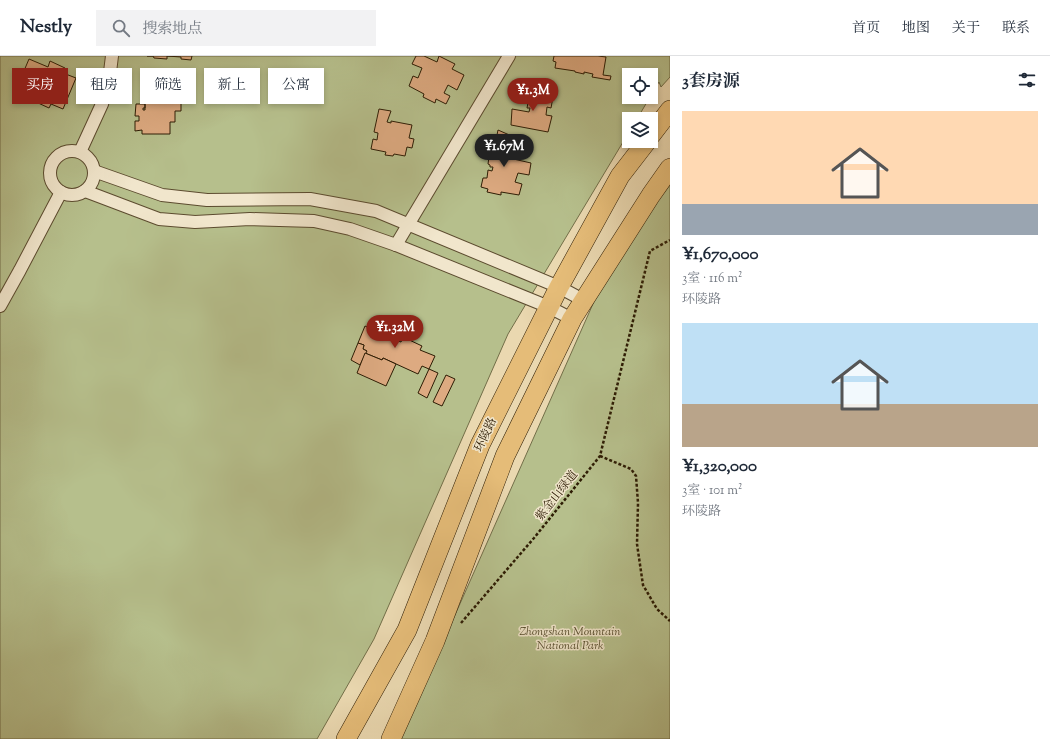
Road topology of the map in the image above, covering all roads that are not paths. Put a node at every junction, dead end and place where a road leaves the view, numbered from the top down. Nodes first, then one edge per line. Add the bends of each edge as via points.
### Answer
1 (112, 56) edge
2 (509, 56) edge
3 (670, 110) edge
4 (658, 126) edge
5 (642, 148) edge
6 (80, 152) junction
7 (670, 168) edge
8 (94, 171) junction
9 (85, 191) junction
10 (61, 192) junction
11 (408, 224) junction
12 (396, 245) junction
13 (558, 287) junction
14 (583, 300) junction
15 (0, 306) edge
16 (549, 307) junction
17 (572, 319) junction
18 (346, 739) edge
19 (391, 739) edge

1 - 6 street via 102,104
2 - 11 street
3 - 4 main road
5 - 13 main road, 环陵路 via 620,176
6 - 8 street via 91,161
6 - 10 street via 66,151 59,155 51,166 51,181
7 - 14 main road
8 - 9 street via 92,182
8 - 11 street via 162,195 207,200 310,199 376,211
9 - 10 street via 75,195
9 - 12 street via 159,219 195,222 250,219 314,221 350,229
10 - 15 street
11 - 12 street
11 - 13 street
12 - 16 street
13 - 14 street
13 - 16 main road, 环陵路
14 - 17 main road
16 - 17 street
16 - 18 main road, 环陵路 via 480,446 407,630
17 - 19 main road via 505,456 435,641

